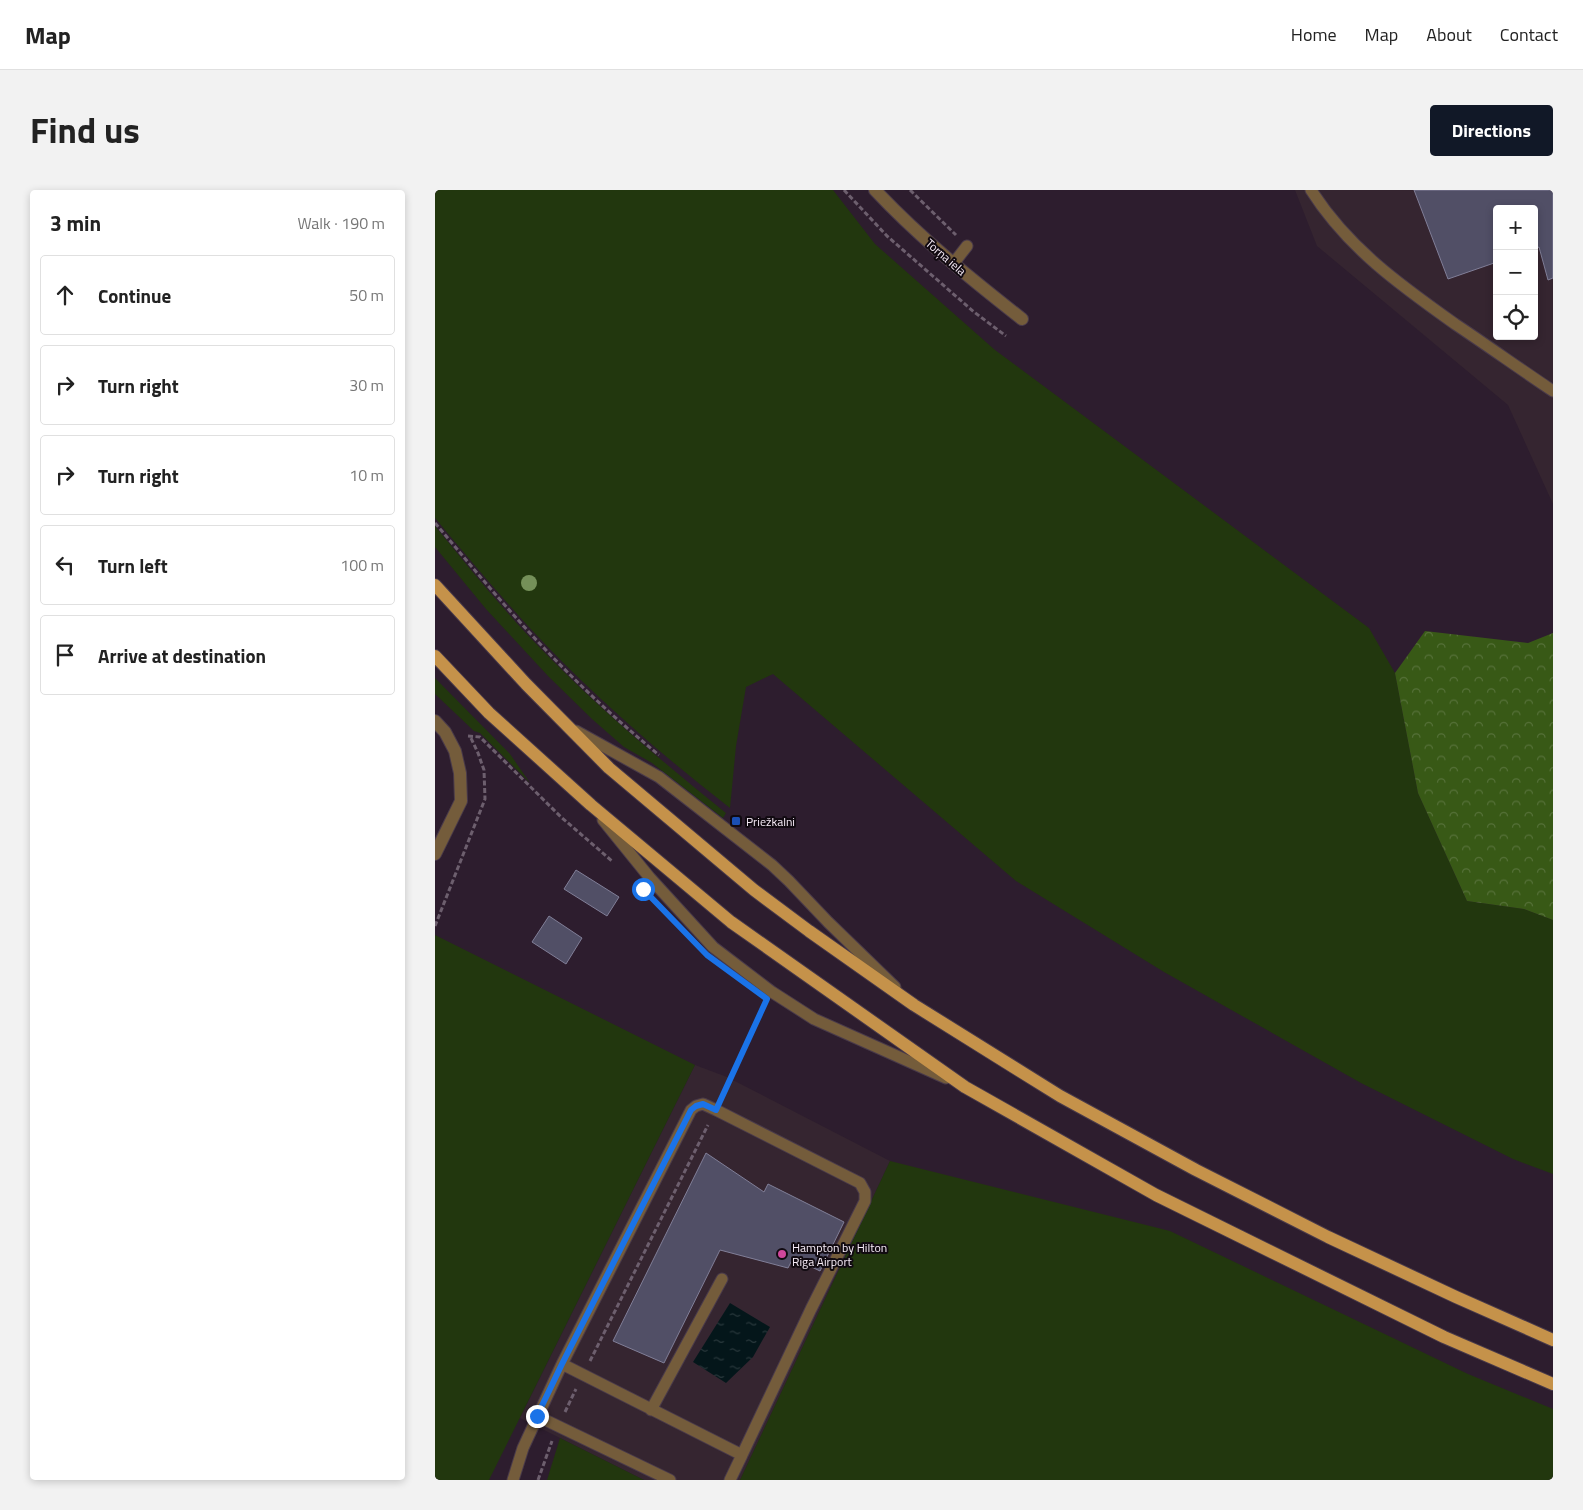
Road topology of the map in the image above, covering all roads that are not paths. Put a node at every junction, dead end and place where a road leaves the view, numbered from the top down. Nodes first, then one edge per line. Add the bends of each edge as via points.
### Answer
1 (875, 190) edge
2 (1311, 190) edge
3 (967, 246) road end
4 (953, 264) junction
5 (1022, 319) dead end
6 (1553, 391) edge
7 (435, 584) edge
8 (435, 656) edge
9 (435, 721) edge
10 (569, 728) junction
11 (591, 805) junction
12 (435, 854) edge
13 (914, 1005) junction
14 (965, 1087) junction
15 (722, 1279) dead end
16 (1553, 1340) edge
17 (562, 1364) junction
18 (1553, 1384) edge
19 (651, 1410) junction
20 (537, 1416) junction
21 (742, 1455) junction
22 (513, 1480) edge
23 (670, 1480) edge
24 (730, 1480) edge

1 - 4 street, Torņa iela
2 - 6 lane via 1349,240 1380,269
3 - 4 lane
4 - 5 street, Torņa iela
7 - 10 main road
8 - 11 main road via 489,713
9 - 12 street via 455,751 461,801
10 - 13 main road via 609,768 754,890
10 - 13 lane via 659,777 772,865
11 - 14 main road via 731,922
11 - 14 lane via 650,878 713,947 771,992 814,1019
13 - 16 main road via 1060,1096 1196,1170 1336,1241
14 - 18 main road via 1155,1195 1444,1337
15 - 19 lane
17 - 19 lane
17 - 20 lane
17 - 21 lane via 691,1110 703,1104 716,1110 860,1183 865,1192 865,1201
19 - 21 lane
20 - 22 lane
20 - 23 lane
21 - 24 lane

